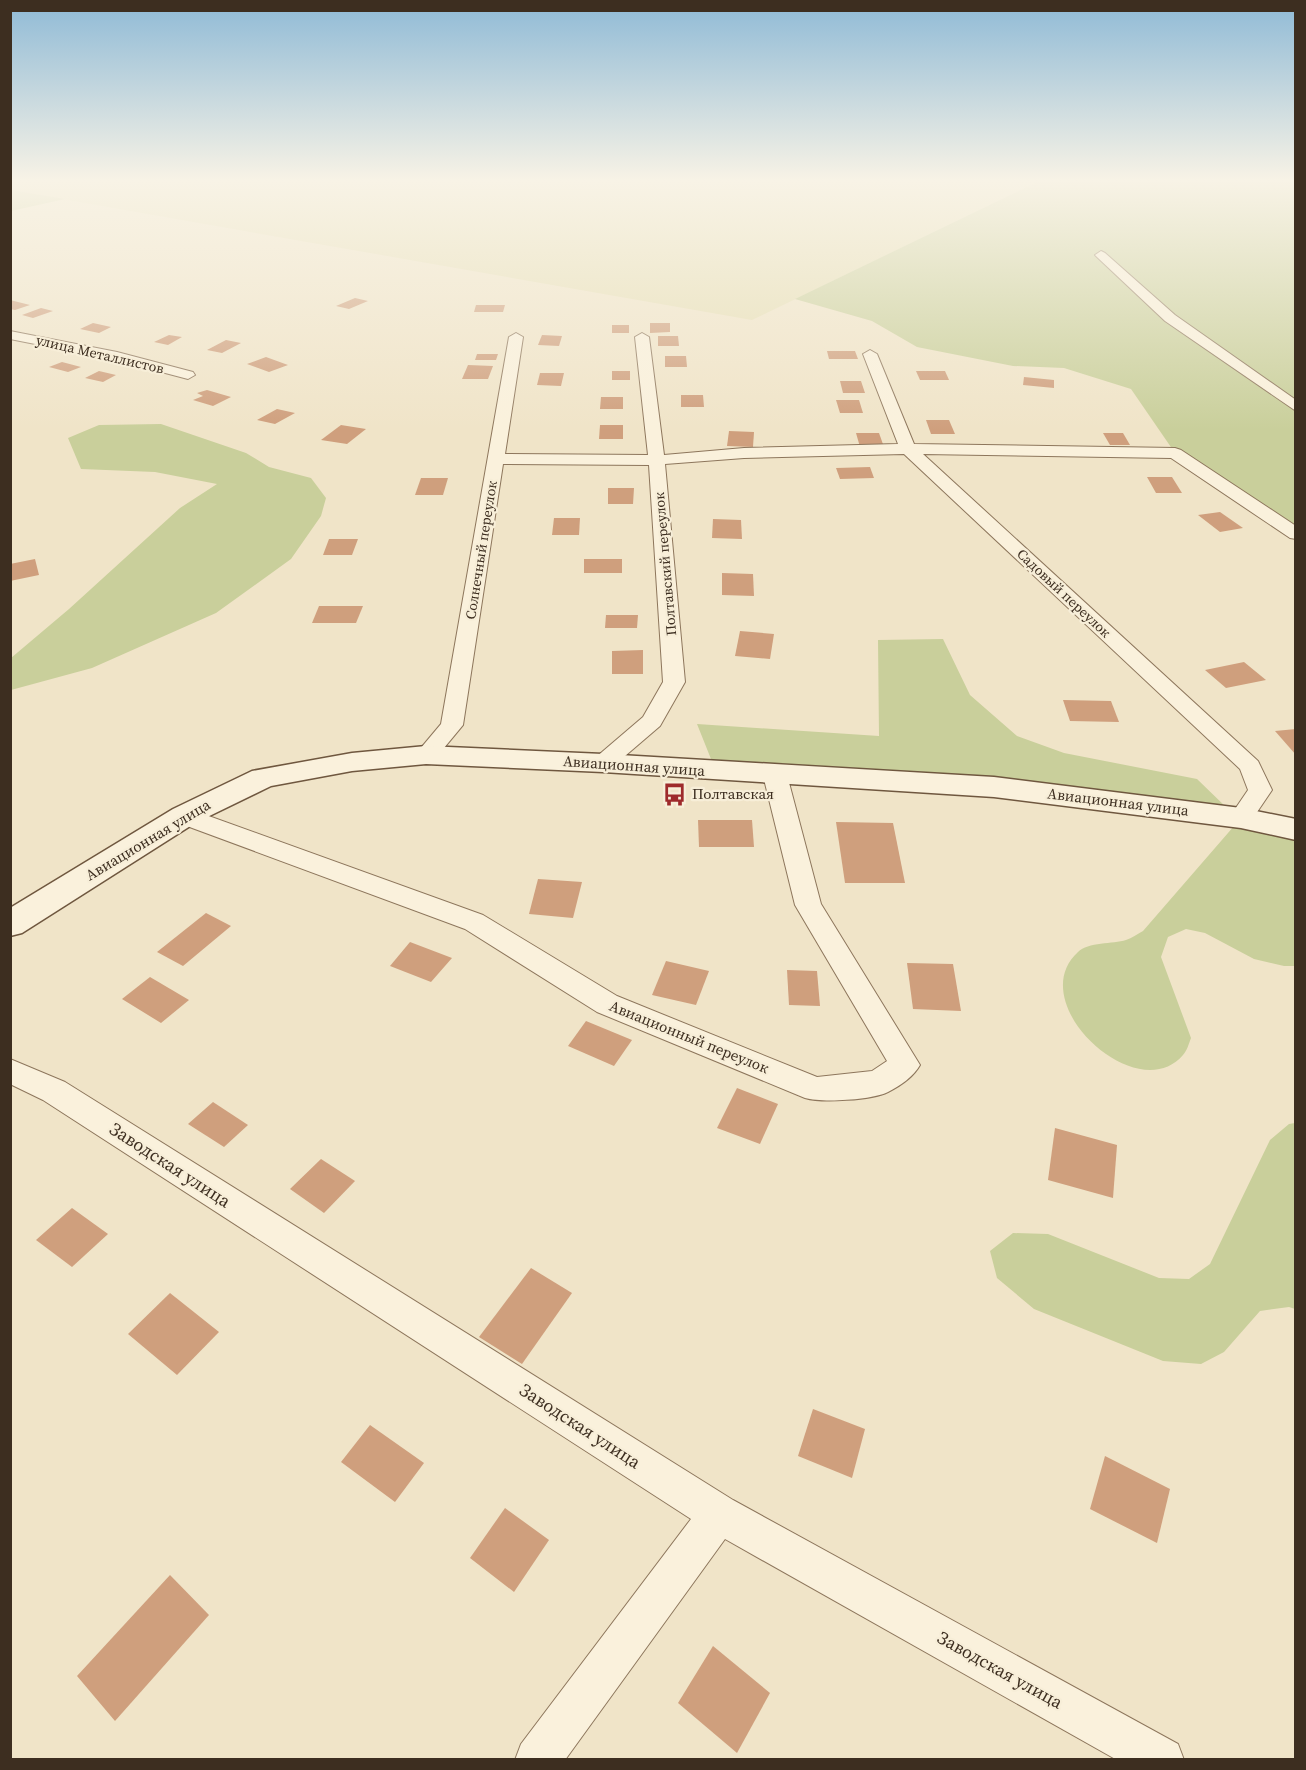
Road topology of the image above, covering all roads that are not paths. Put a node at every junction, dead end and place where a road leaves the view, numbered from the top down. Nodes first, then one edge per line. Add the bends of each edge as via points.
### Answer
1 (1112, 265) edge
2 (10, 335) edge
3 (516, 337) dead end
4 (642, 337) dead end
5 (870, 354) dead end
6 (188, 375) dead end
7 (1296, 407) edge
8 (908, 449) junction
9 (496, 459) junction
10 (657, 460) junction
11 (1296, 534) edge
12 (426, 755) junction
13 (603, 763) junction
14 (775, 775) junction
15 (184, 816) junction
16 (1241, 818) junction
17 (1296, 830) edge
18 (10, 924) edge
19 (10, 1071) edge
20 (718, 1514) junction
21 (537, 1760) edge
22 (1162, 1760) edge

1 - 7 street via 1170,318
2 - 6 street, улица Металлистов
3 - 9 street, Солнечный переулок
4 - 10 street, Полтавский переулок
5 - 8 street, Садовый переулок
8 - 10 street via 744,453
8 - 11 street via 1175,453
8 - 16 street, Садовый переулок via 1250,766 1260,790
9 - 10 street
9 - 12 street, Солнечный переулок via 452,725
10 - 13 street, Полтавский переулок via 674,682 652,721
12 - 13 street, Авиационная улица
12 - 15 street, Авиационная улица via 352,762 263,778
13 - 14 street, Авиационная улица
14 - 15 street, Авиационный переулок via 808,905 905,1065 878,1083 816,1089 607,1004 474,922
14 - 16 street, Авиационная улица via 994,787
15 - 18 street, Авиационная улица
16 - 17 street, Авиационная улица
19 - 20 street, Заводская улица via 54,1091
20 - 21 street
20 - 22 street, Заводская улица

